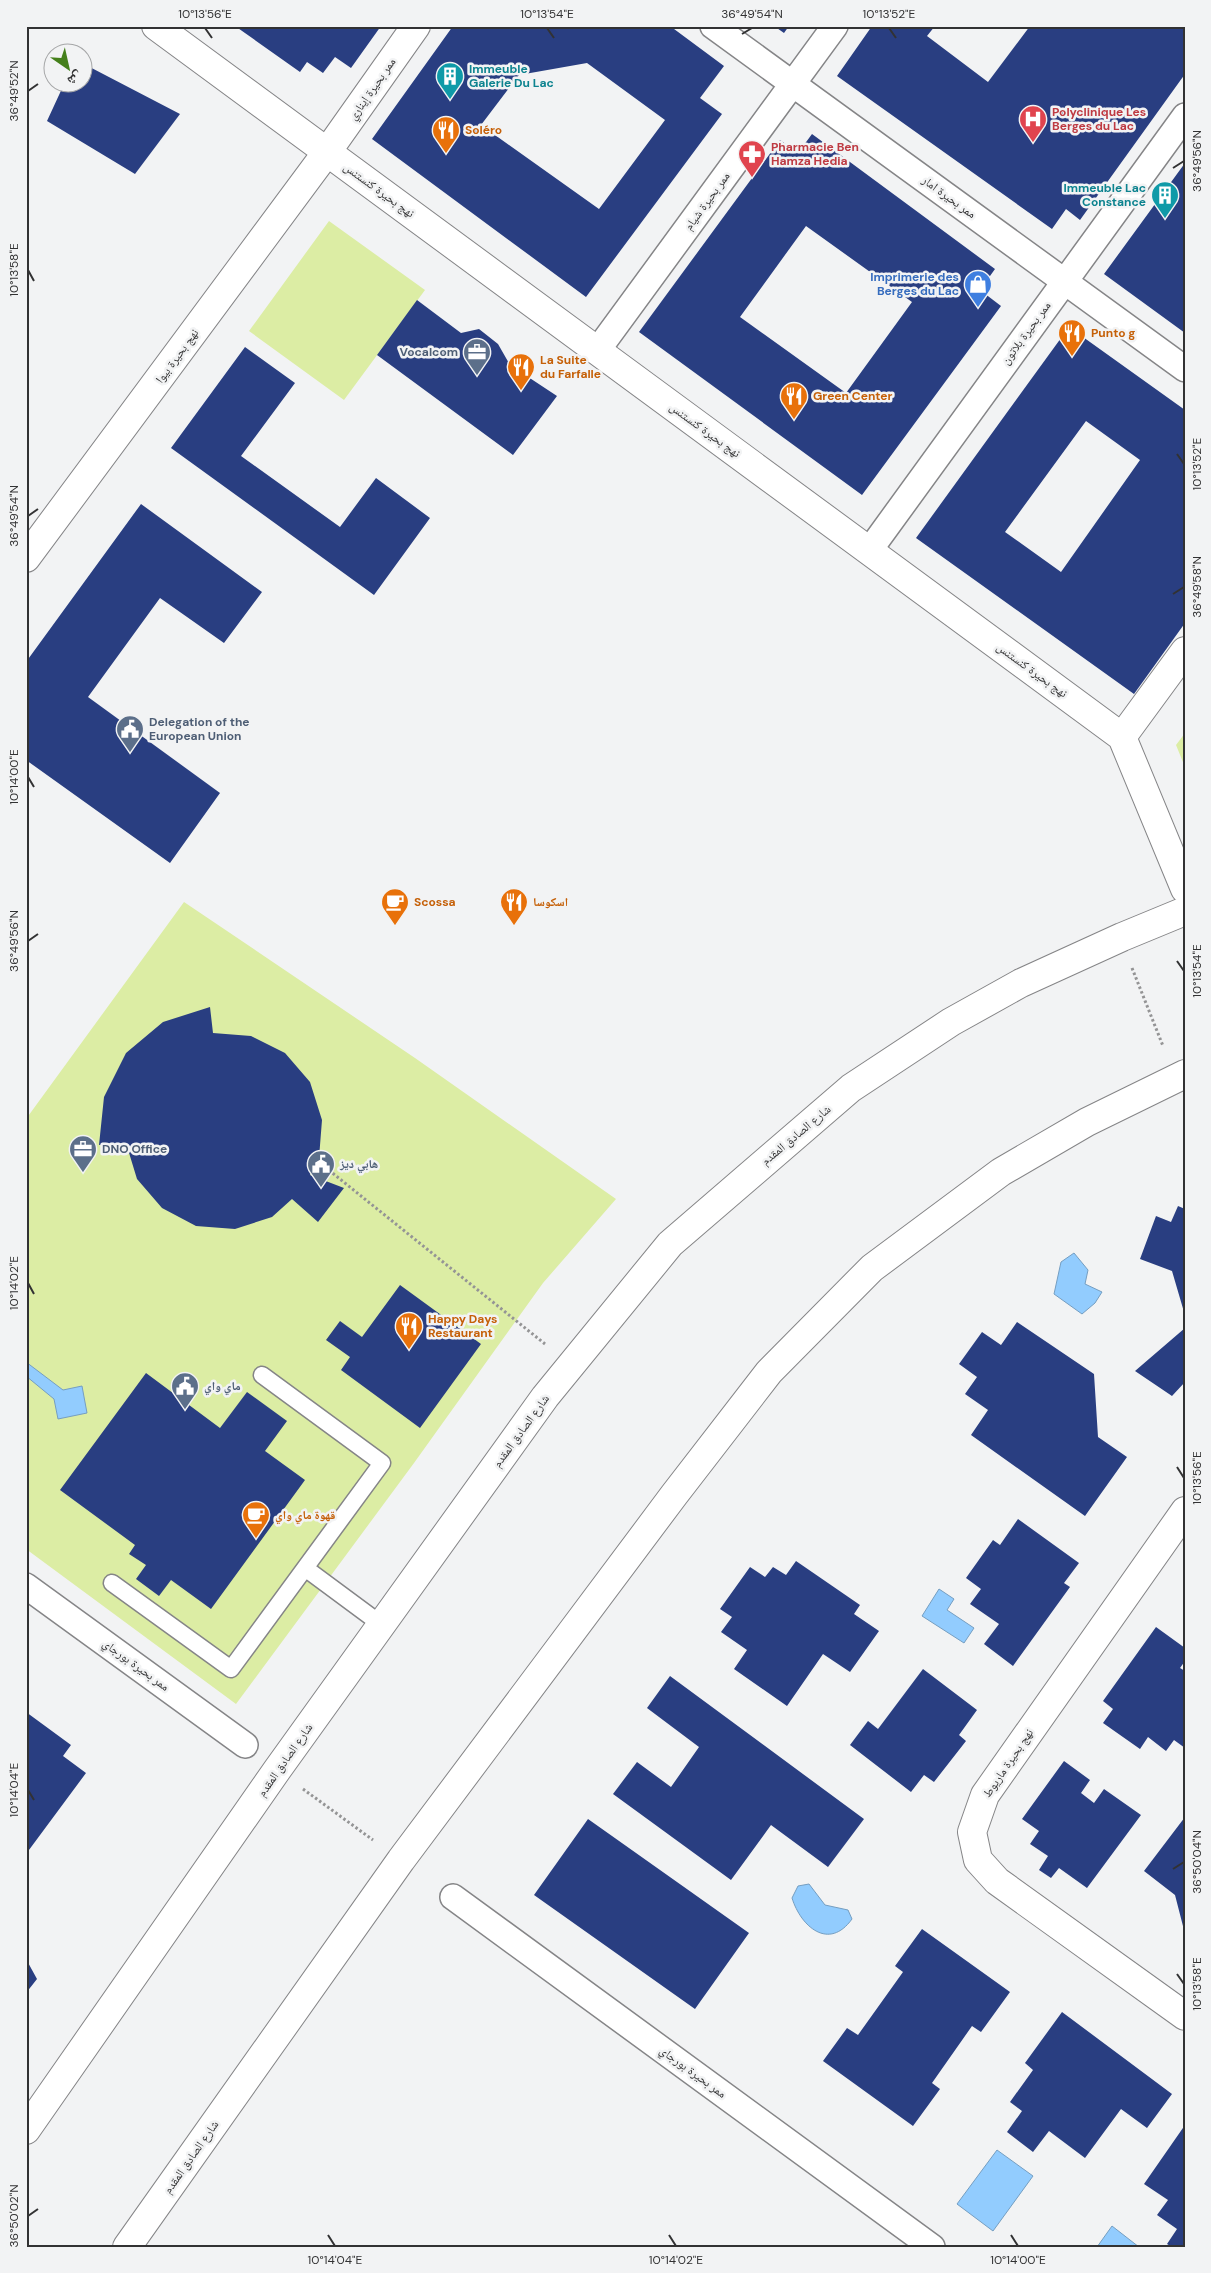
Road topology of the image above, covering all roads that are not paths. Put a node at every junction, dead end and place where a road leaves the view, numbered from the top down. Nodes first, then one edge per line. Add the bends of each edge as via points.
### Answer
1 (156, 26) edge
2 (416, 26) edge
3 (713, 26) edge
4 (835, 26) edge
5 (792, 85) junction
6 (1185, 116) edge
7 (327, 152) junction
8 (1065, 280) junction
9 (597, 351) junction
10 (1185, 369) edge
11 (869, 551) junction
12 (26, 558) edge
13 (1185, 651) edge
14 (1122, 737) junction
15 (1185, 889) edge
16 (1185, 911) edge
17 (1179, 1076) edge
18 (262, 1375) dead end
19 (1185, 1511) edge
20 (305, 1568) junction
21 (112, 1583) dead end
22 (26, 1586) edge
23 (382, 1625) junction
24 (245, 1746) dead end
25 (453, 1897) dead end
26 (1185, 2016) edge
27 (26, 2130) edge
28 (127, 2247) edge
29 (932, 2247) edge

1 - 7 main road, نهج بحيرة كنستنس
2 - 7 main road, ممر بحيرة إيناري
3 - 5 street, ممر بحيرة امار
4 - 5 street, ممر بحيرة شيام
5 - 8 street, ممر بحيرة امار
5 - 9 street, ممر بحيرة شيام
6 - 8 street, ممر بحيرة بلاتون
7 - 9 main road, نهج بحيرة كنستنس
7 - 12 main road, نهج بحيرة بيوا
8 - 10 street, ممر بحيرة امار
8 - 11 street, ممر بحيرة بلاتون
9 - 11 main road, نهج بحيرة كنستنس
11 - 14 main road, نهج بحيرة كنستنس
13 - 14 main road
14 - 15 main road
16 - 23 main road, شارع الصادق المقدم via 1021,983 960,1017 851,1088 670,1244 544,1397
17 - 28 main road, شارع الصادق المقدم via 1087,1122 1001,1172 872,1268 769,1372 401,1860
18 - 20 lane via 382,1463
19 - 26 main road, نهج بحيرة ماريوط via 985,1795 972,1832 978,1860 997,1881
20 - 21 lane via 231,1669
20 - 23 lane
22 - 24 street, ممر بحيرة بورجاي
23 - 27 main road, شارع الصادق المقدم
25 - 29 street, ممر بحيرة بورجاي

